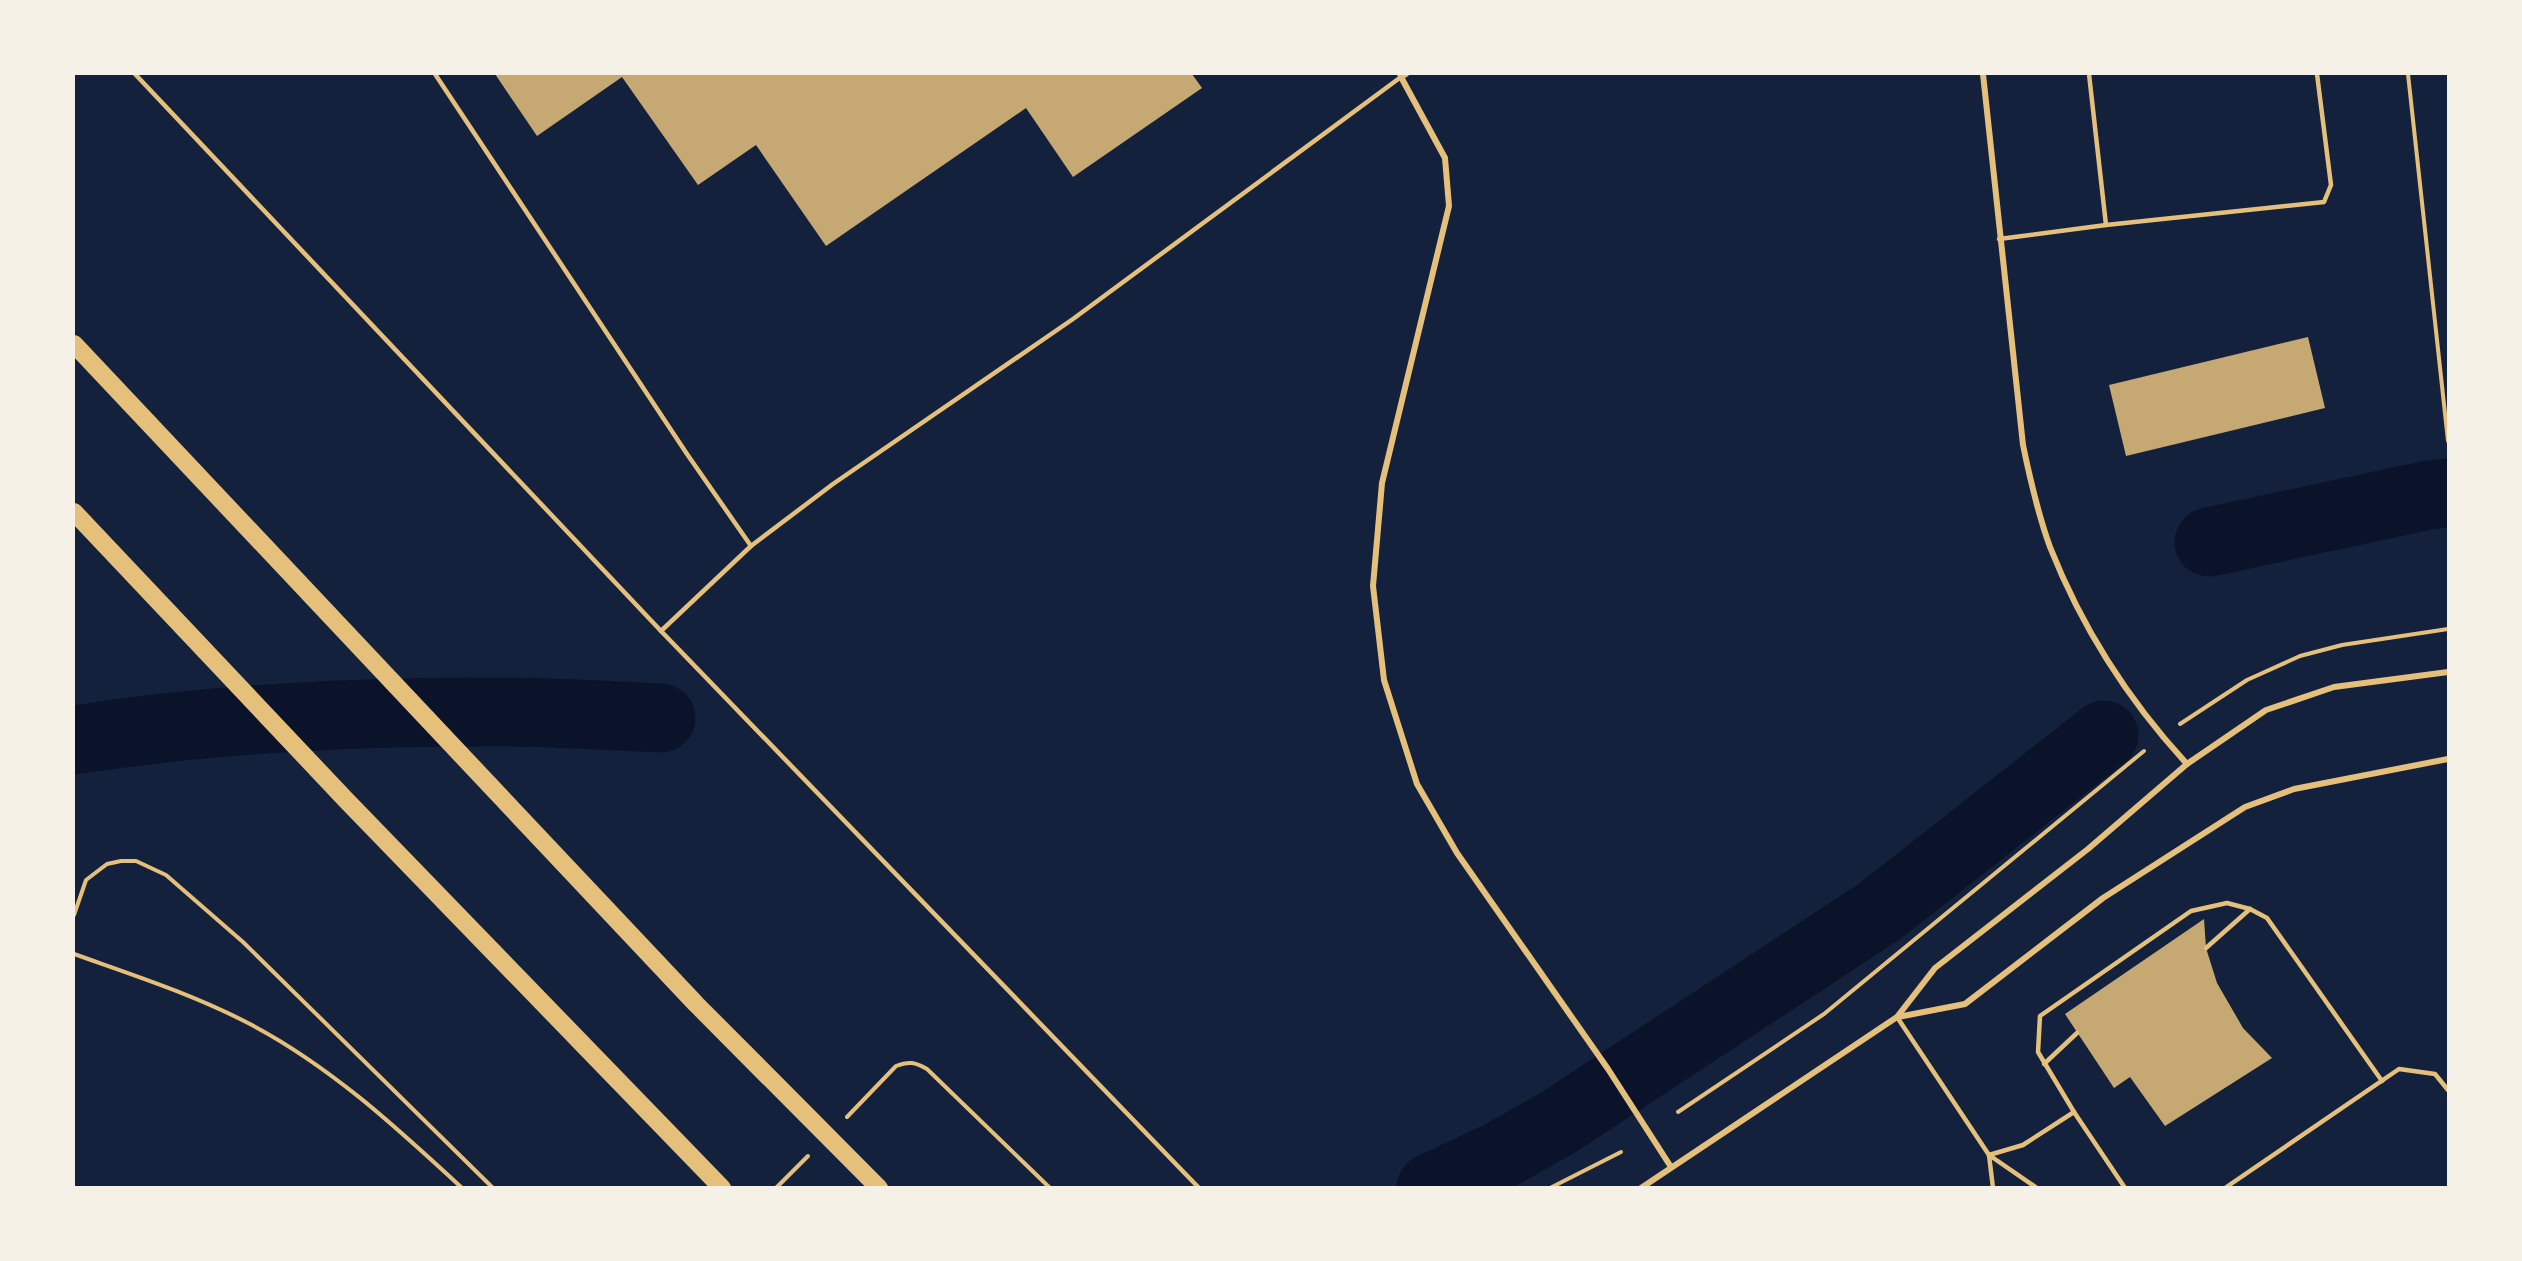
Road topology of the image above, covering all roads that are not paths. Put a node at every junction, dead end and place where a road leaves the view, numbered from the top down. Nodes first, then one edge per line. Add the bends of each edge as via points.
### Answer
1 (135, 74) edge
2 (435, 74) edge
3 (1983, 74) edge
4 (2089, 74) edge
5 (2317, 74) edge
6 (1402, 75) edge
7 (2106, 225) junction
8 (1999, 239) junction
9 (74, 344) edge
10 (74, 512) edge
11 (752, 546) junction
12 (661, 631) junction
13 (2448, 672) edge
14 (2448, 759) edge
15 (2187, 764) junction
16 (2250, 909) junction
17 (2206, 948) dead end
18 (1898, 1017) junction
19 (2077, 1033) dead end
20 (2044, 1064) junction
21 (2382, 1081) junction
22 (2448, 1090) edge
23 (2074, 1112) junction
24 (1989, 1155) junction
25 (1671, 1167) junction
26 (722, 1188) edge
27 (879, 1188) edge
28 (1199, 1188) edge
29 (1641, 1188) edge
30 (1993, 1188) edge
31 (2037, 1188) edge
32 (2125, 1188) edge
33 (2225, 1188) edge

1 - 12 lane
2 - 11 lane
3 - 8 street
4 - 7 lane
5 - 7 lane via 2331,185 2324,202
6 - 11 lane via 1073,319 833,484
6 - 25 street via 1445,158 1449,206 1382,483 1373,586 1384,680 1417,784 1457,853 1608,1069
7 - 8 lane
8 - 15 street via 2022,445 2050,546 2074,602 2101,650 2129,694
9 - 27 highway via 696,1004
10 - 26 highway
11 - 12 lane
12 - 28 lane
13 - 15 street via 2334,687 2266,710
14 - 18 street via 2294,789 2245,807 2103,898 1965,1004
15 - 18 street via 2088,849 1935,968
16 - 17 lane
16 - 20 lane via 2227,903 2191,911 2040,1016 2038,1052
16 - 21 lane via 2267,918
18 - 24 lane
18 - 25 street
19 - 20 lane
20 - 23 lane
21 - 22 lane via 2399,1069 2435,1074
21 - 33 lane
23 - 24 lane via 2023,1145
23 - 32 lane
24 - 30 lane
24 - 31 lane
25 - 29 street

